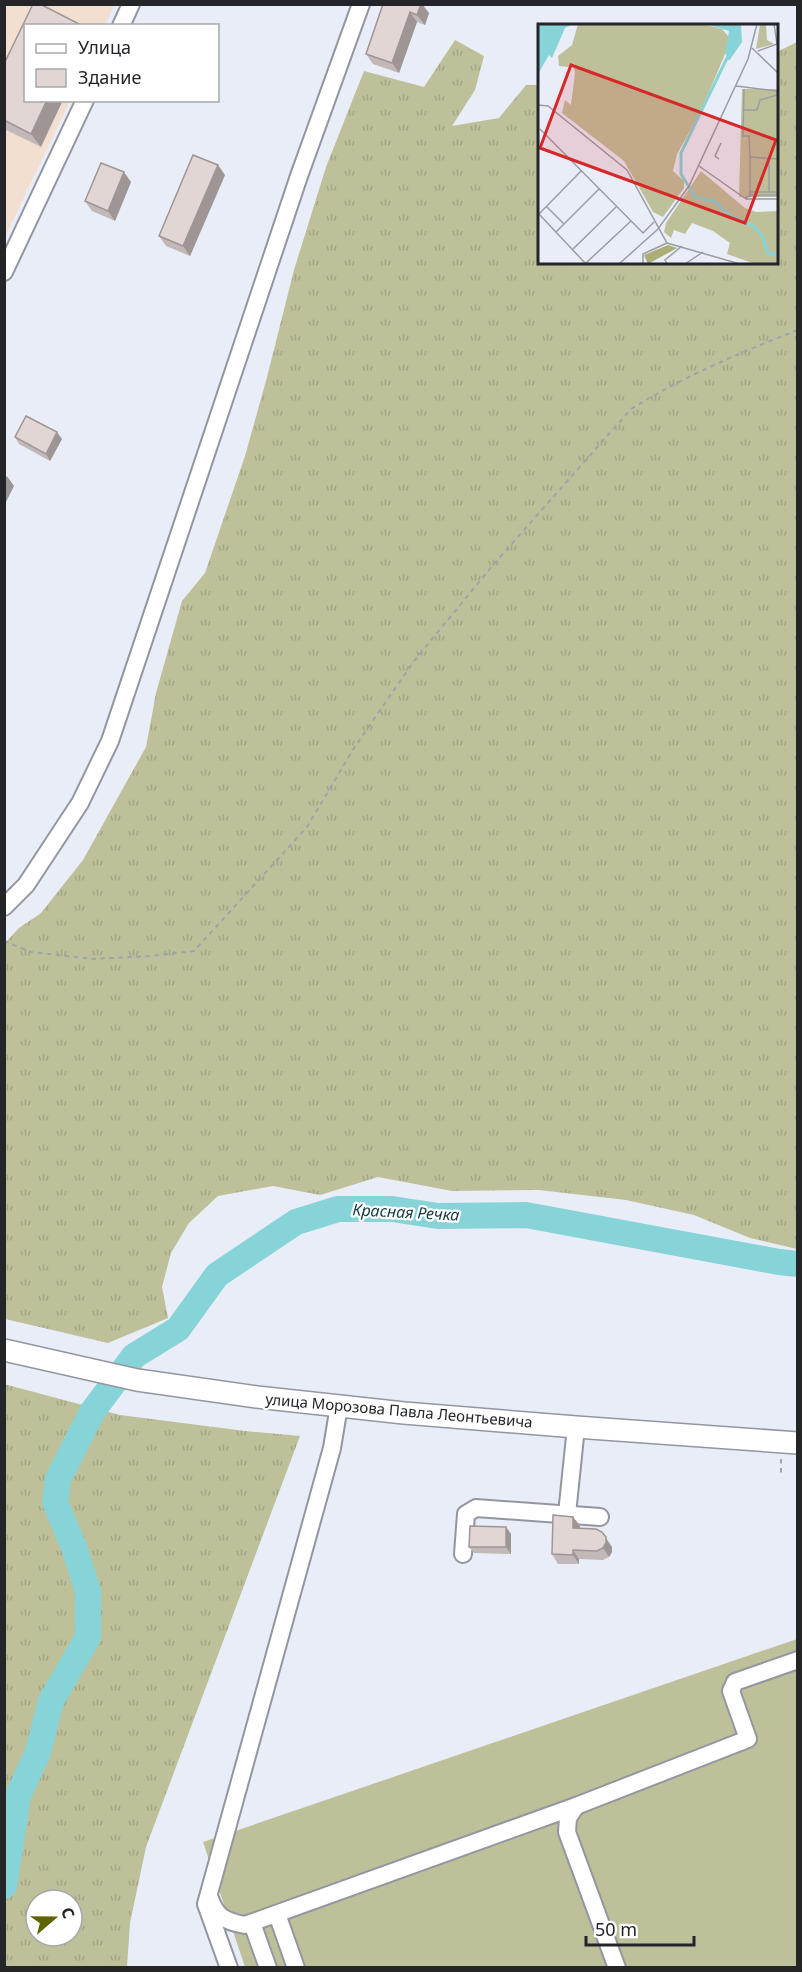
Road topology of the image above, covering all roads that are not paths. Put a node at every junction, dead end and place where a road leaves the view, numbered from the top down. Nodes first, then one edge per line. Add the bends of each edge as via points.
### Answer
1 (130, 4) edge
2 (361, 4) edge
3 (122, 24) edge
4 (84, 102) edge
5 (4, 272) edge
6 (4, 907) edge
7 (4, 1350) edge
8 (339, 1406) junction
9 (576, 1427) junction
10 (798, 1443) edge
11 (567, 1514) junction
12 (600, 1517) dead end
13 (463, 1554) dead end
14 (798, 1660) edge
15 (576, 1806) junction
16 (209, 1896) junction
17 (277, 1914) junction
18 (252, 1923) junction
19 (229, 1968) edge
20 (268, 1968) edge
21 (296, 1968) edge
22 (617, 1968) edge

1 - 3 street
2 - 6 street via 299,176 110,741 80,803 26,885
4 - 5 street
7 - 8 main road, улица Морозова Павла Леонтьевича via 137,1380
8 - 9 main road, улица Морозова Павла Леонтьевича
8 - 16 street via 332,1449
9 - 10 main road, улица Морозова Павла Леонтьевича
9 - 11 street
11 - 12 street
11 - 13 street via 476,1508 466,1514
14 - 15 street via 735,1682 731,1691 748,1739
15 - 17 street
15 - 22 street via 568,1818 567,1832
16 - 18 street via 213,1909 226,1922
16 - 19 street via 206,1904
17 - 18 street
17 - 21 street
18 - 20 street

